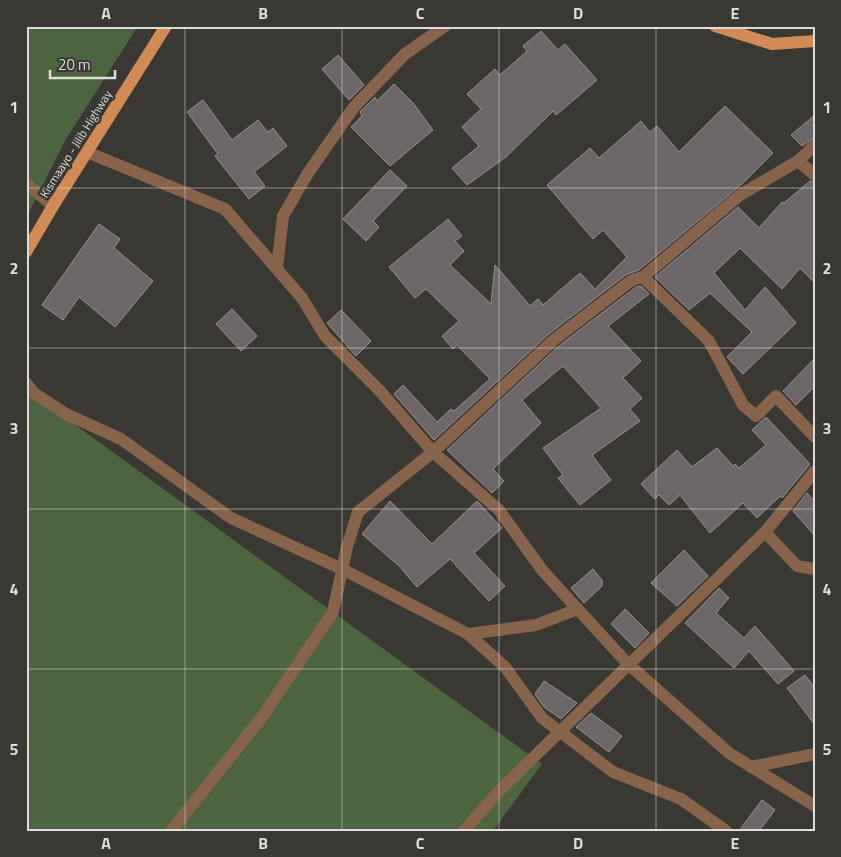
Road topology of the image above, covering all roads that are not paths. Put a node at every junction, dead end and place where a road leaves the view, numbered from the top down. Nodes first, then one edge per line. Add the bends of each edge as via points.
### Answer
1 (166, 26) edge
2 (445, 26) edge
3 (715, 26) edge
4 (815, 41) edge
5 (815, 145) edge
6 (87, 152) junction
7 (798, 162) junction
8 (815, 175) edge
9 (26, 183) edge
10 (53, 206) junction
11 (26, 252) edge
12 (277, 268) junction
13 (643, 277) junction
14 (26, 383) edge
15 (815, 438) edge
16 (433, 452) junction
17 (815, 471) edge
18 (765, 532) junction
19 (342, 569) junction
20 (815, 569) edge
21 (578, 609) junction
22 (468, 634) junction
23 (628, 664) junction
24 (560, 731) junction
25 (815, 754) edge
26 (751, 767) junction
27 (815, 806) edge
28 (171, 831) edge
29 (464, 831) edge
30 (726, 831) edge

1 - 6 main road, Kismaayo - Jilib Highway
2 - 12 street via 405,54 354,107 308,173 283,216
3 - 4 main road via 772,44
5 - 7 street
6 - 10 main road, Kismaayo - Jilib Highway
6 - 12 street via 225,209
7 - 8 street
7 - 13 street via 740,195
9 - 10 street
10 - 11 main road, Kismaayo - Jilib Highway
12 - 16 street via 302,298 325,336 380,391
13 - 15 street via 709,341 743,405 756,416 776,396
13 - 16 street via 632,280 555,339
14 - 19 street via 66,414 121,439 231,518
16 - 19 street via 358,512
16 - 21 street via 499,510 542,570
17 - 18 street
18 - 20 street via 797,566
18 - 23 street
19 - 22 street
19 - 28 street via 333,612 262,716
21 - 22 street via 536,625
21 - 23 street
22 - 24 street via 505,667 542,718
23 - 24 street
23 - 26 street via 729,753
24 - 29 street
24 - 30 street via 613,772 681,799
25 - 26 street
26 - 27 street

